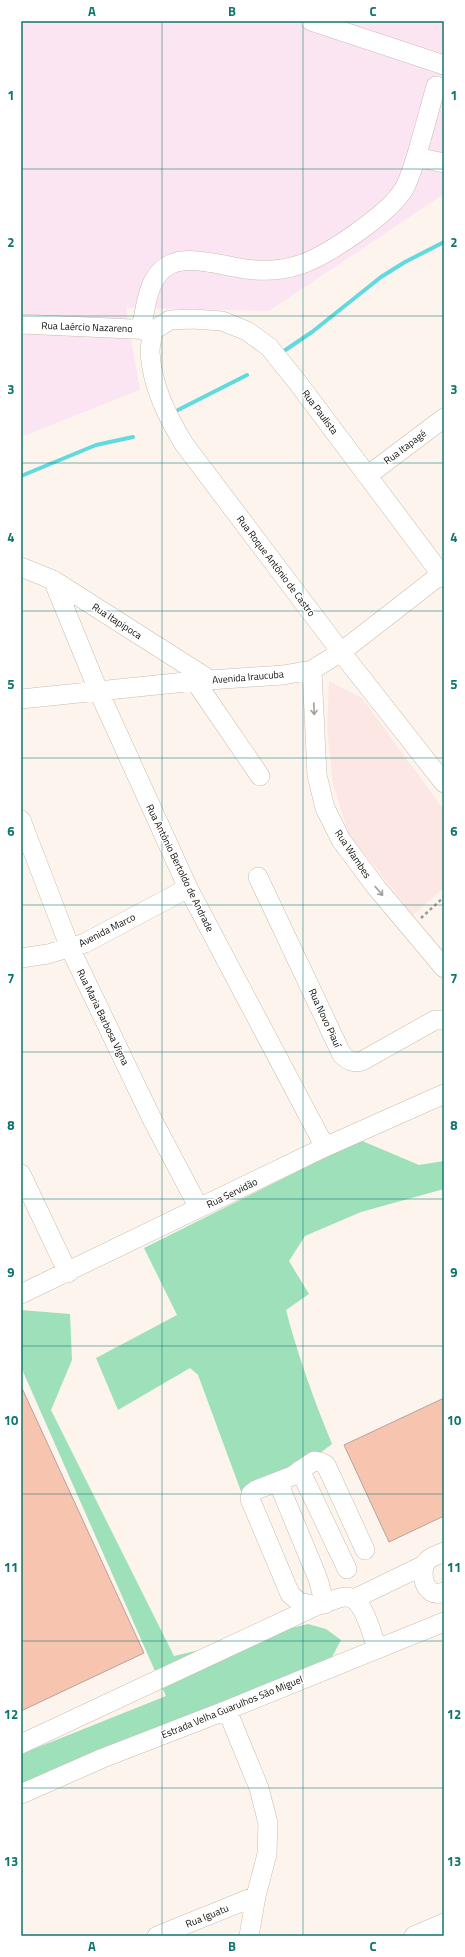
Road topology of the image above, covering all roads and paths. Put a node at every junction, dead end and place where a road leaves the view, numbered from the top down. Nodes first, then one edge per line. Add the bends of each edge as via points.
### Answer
1 (310, 21) edge
2 (444, 65) edge
3 (436, 86) dead end
4 (416, 157) junction
5 (444, 163) edge
6 (21, 324) edge
7 (147, 330) junction
8 (444, 418) edge
9 (367, 476) junction
10 (21, 567) edge
11 (443, 575) edge
12 (53, 580) junction
13 (341, 652) junction
14 (312, 670) junction
15 (202, 681) junction
16 (98, 690) junction
17 (21, 699) edge
18 (260, 776) dead end
19 (444, 783) edge
20 (21, 820) edge
21 (258, 877) dead end
22 (188, 888) junction
23 (444, 897) edge
24 (410, 928) junction
25 (70, 948) junction
26 (21, 958) edge
27 (444, 968) edge
28 (444, 1020) edge
29 (444, 1094) edge
30 (325, 1147) junction
31 (21, 1174) edge
32 (200, 1208) junction
33 (68, 1273) junction
34 (21, 1294) edge
35 (300, 1470) junction
36 (278, 1482) junction
37 (365, 1550) dead end
38 (444, 1552) edge
39 (424, 1565) junction
40 (347, 1569) dead end
41 (444, 1592) edge
42 (354, 1599) junction
43 (321, 1605) junction
44 (444, 1622) edge
45 (377, 1649) junction
46 (227, 1710) junction
47 (21, 1744) edge
48 (21, 1794) edge
49 (256, 1896) junction
50 (444, 1923) edge
51 (157, 1936) edge
52 (249, 1936) edge
53 (414, 1936) edge

1 - 2 street
3 - 4 street, Rua Roque Antônio de Castro
4 - 5 street
4 - 7 street, Rua Roque Antônio de Castro via 405,187 391,206 323,255 300,265 275,271 249,270 191,260 172,263 160,271 152,283
6 - 7 street, Rua Laércio Nazareno
7 - 9 street, Rua Paulista via 170,320 193,319 222,321 247,331 274,353
7 - 13 street, Rua Roque Antônio de Castro via 157,388 166,413 184,444
8 - 9 street, Rua Itapagé
9 - 11 street, Rua Paulista
10 - 12 street, Rua Itapipoca
11 - 13 street, Avenida Iraucuba
12 - 15 street, Rua Itapipoca
12 - 16 street, Rua Antônio Bertoldo de Andrade
13 - 14 street, Avenida Iraucuba
13 - 19 street, Rua Roque Antônio de Castro
14 - 15 street, Avenida Iraucuba via 283,675
14 -> 24 street, Rua Wambes via 317,775 325,808 341,840
15 - 16 street, Avenida Iraucuba
15 - 18 street
16 - 17 street, Avenida Iraucuba
16 - 22 street, Rua Antônio Bertoldo de Andrade
20 - 25 street, Rua Maria Barbosa Vigna
21 - 28 street, Rua Novo Piauí via 342,1055 348,1061 362,1061 435,1020
22 - 25 street, Avenida Marco via 85,943
22 - 30 street, Rua Antônio Bertoldo de Andrade
23 - 24 path
24 - 27 street, Rua Wambes
25 - 26 street, Avenida Marco
25 - 32 street, Rua Maria Barbosa Vigna via 151,1117
29 - 30 street, Rua Servidão
30 - 32 street, Rua Servidão
31 - 33 street
32 - 33 street, Rua Servidão
33 - 34 street, Rua Servidão
35 - 36 street
35 - 37 street via 314,1461 326,1465
35 - 40 street
36 - 43 street via 318,1579
36 - 43 street via 256,1490 250,1499 290,1594 299,1602
38 - 39 street via 429,1559
39 - 41 street via 422,1573 428,1589 435,1594
39 - 42 street
42 - 43 street via 346,1597
42 - 45 street via 360,1604
43 - 47 street
44 - 45 street, Estrada Velha Guarulhos São Miguel
45 - 46 street, Estrada Velha Guarulhos São Miguel
46 - 48 street, Estrada Velha Guarulhos São Miguel
46 - 49 street via 259,1788 268,1823 267,1854
49 - 51 street, Rua Iguatu
49 - 52 street
50 - 53 street

